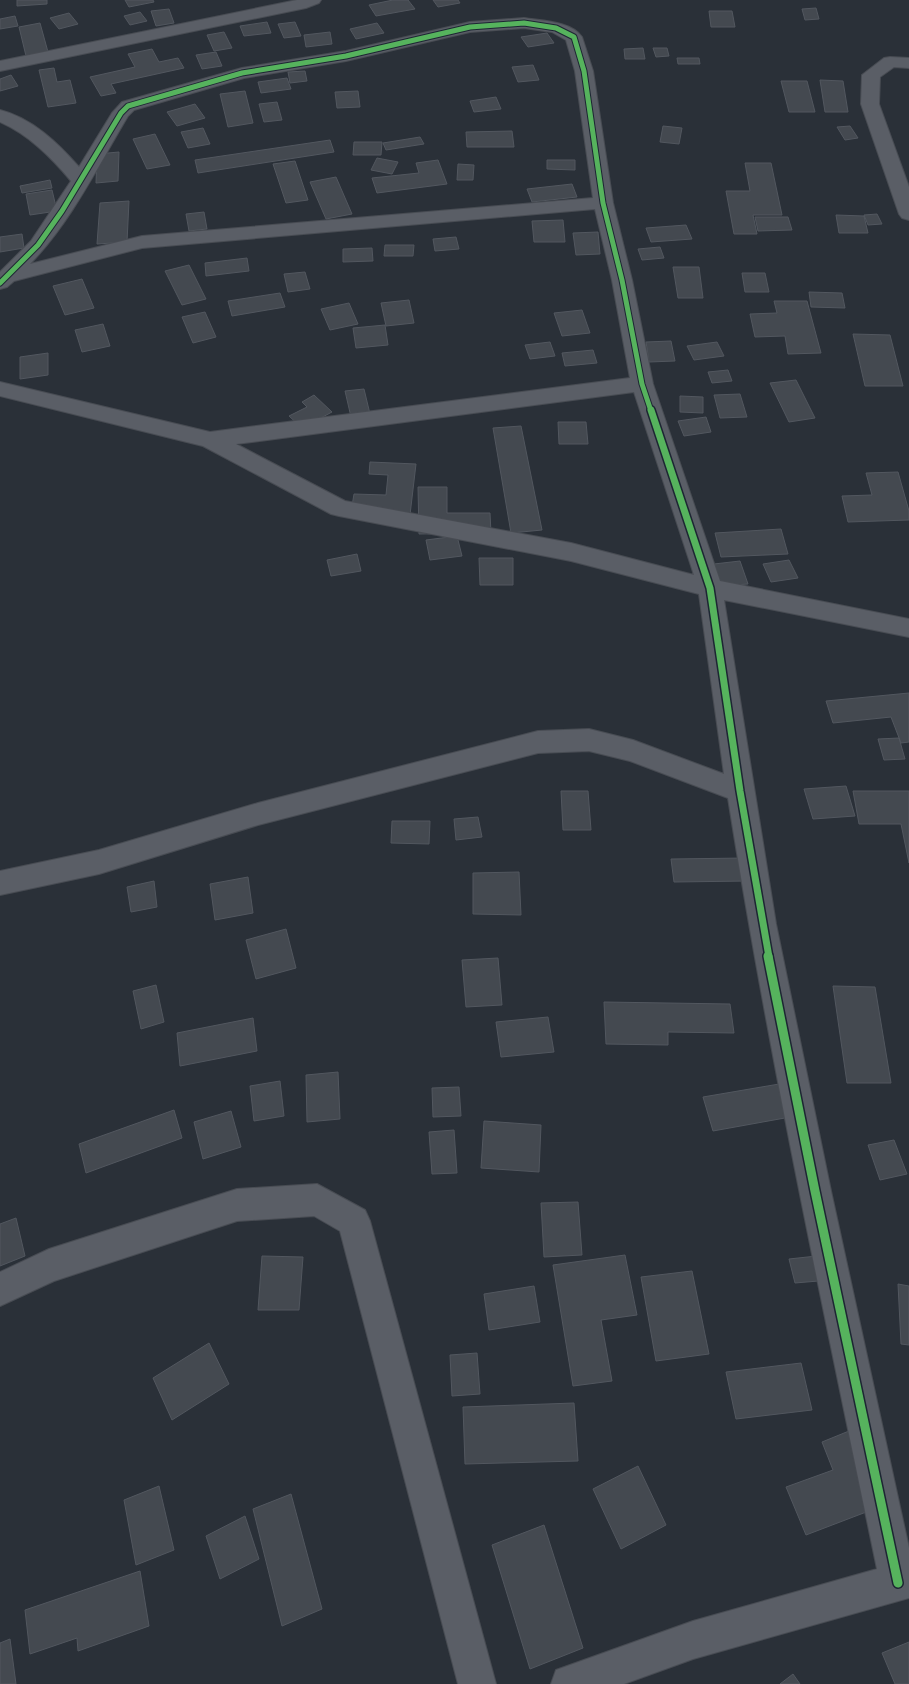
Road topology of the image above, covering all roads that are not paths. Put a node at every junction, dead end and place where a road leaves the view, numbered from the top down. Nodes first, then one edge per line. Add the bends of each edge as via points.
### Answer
1 (313, 0) edge
2 (909, 63) edge
3 (0, 66) edge
4 (0, 115) edge
5 (80, 180) junction
6 (603, 203) junction
7 (909, 214) edge
8 (4, 280) edge
9 (642, 384) junction
10 (0, 388) edge
11 (210, 440) junction
12 (710, 588) junction
13 (909, 628) edge
14 (740, 791) junction
15 (0, 882) edge
16 (0, 1289) edge
17 (903, 1581) edge
18 (477, 1684) edge
19 (570, 1684) edge

1 - 3 street
2 - 7 street via 890,62 871,75 870,104
4 - 5 street via 38,137 59,154
5 - 6 street via 128,106 242,73 346,56 470,27 524,23 556,28 574,38 584,71
5 - 8 street via 38,245
6 - 8 street via 142,242
6 - 9 street
9 - 11 street
9 - 12 street
10 - 11 street
11 - 12 street via 339,508 571,552
12 - 13 street
12 - 14 street
14 - 15 street via 633,751 589,740 538,742 258,814 99,862
14 - 17 street via 762,924 815,1191
16 - 18 street via 48,1266 237,1205 317,1200 354,1221
17 - 19 street via 693,1640

